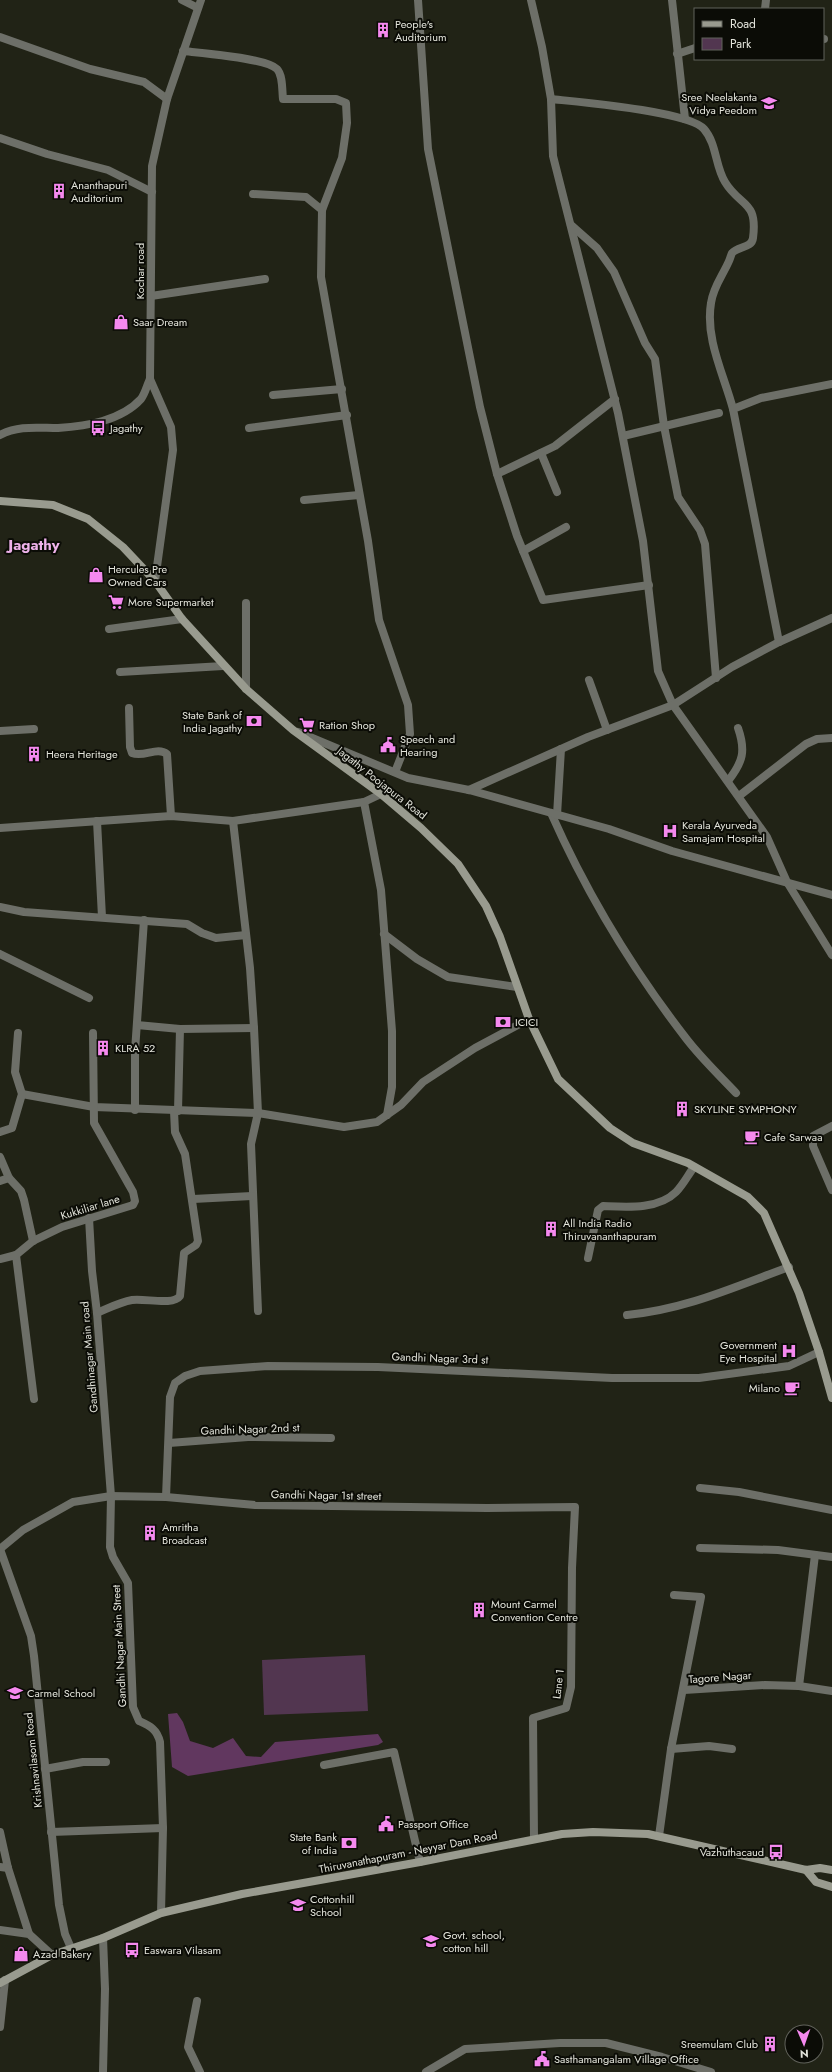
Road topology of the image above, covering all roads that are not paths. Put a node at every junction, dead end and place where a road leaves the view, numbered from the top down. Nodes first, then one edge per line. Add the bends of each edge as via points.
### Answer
1 (182, 0) edge
2 (418, 0) edge
3 (531, 0) edge
4 (672, 0) edge
5 (199, 4) edge
6 (0, 38) edge
7 (694, 48) edge
8 (183, 50) junction
9 (677, 54) junction
10 (167, 99) junction
11 (551, 99) junction
12 (685, 119) junction
13 (0, 138) edge
14 (152, 192) junction
15 (253, 194) dead end
16 (322, 210) junction
17 (570, 224) junction
18 (265, 279) dead end
19 (151, 296) junction
20 (150, 379) junction
21 (832, 384) edge
22 (342, 388) junction
23 (273, 395) dead end
24 (615, 399) junction
25 (733, 409) junction
26 (719, 413) dead end
27 (347, 415) junction
28 (664, 426) junction
29 (249, 428) dead end
30 (0, 435) edge
31 (622, 436) junction
32 (541, 453) junction
33 (496, 474) junction
34 (558, 492) dead end
35 (359, 495) junction
36 (304, 500) dead end
37 (0, 501) edge
38 (566, 527) dead end
39 (523, 551) junction
40 (155, 581) junction
41 (649, 585) junction
42 (246, 603) dead end
43 (832, 618) edge
44 (182, 619) junction
45 (109, 629) dead end
46 (779, 642) junction
47 (223, 666) junction
48 (120, 672) dead end
49 (716, 678) junction
50 (588, 680) dead end
51 (246, 690) junction
52 (673, 705) junction
53 (129, 708) dead end
54 (738, 728) dead end
55 (34, 729) dead end
56 (293, 730) junction
57 (606, 730) junction
58 (0, 731) edge
59 (832, 738) edge
60 (561, 749) junction
61 (395, 772) junction
62 (728, 781) junction
63 (469, 790) junction
64 (381, 794) junction
65 (739, 796) junction
66 (364, 802) junction
67 (554, 814) junction
68 (172, 816) junction
69 (97, 821) junction
70 (233, 821) junction
71 (0, 828) edge
72 (786, 882) junction
73 (832, 895) edge
74 (0, 907) edge
75 (102, 917) junction
76 (144, 920) junction
77 (384, 934) junction
78 (246, 935) junction
79 (0, 954) edge
80 (832, 955) edge
81 (517, 987) junction
82 (89, 998) dead end
83 (529, 1019) junction
84 (137, 1026) junction
85 (254, 1028) junction
86 (180, 1029) junction
87 (18, 1033) dead end
88 (93, 1033) dead end
89 (736, 1093) dead end
90 (22, 1094) junction
91 (94, 1108) junction
92 (135, 1110) junction
93 (176, 1111) junction
94 (258, 1114) junction
95 (387, 1114) junction
96 (832, 1126) edge
97 (0, 1132) edge
98 (0, 1157) edge
99 (694, 1167) junction
100 (9, 1178) junction
101 (0, 1181) edge
102 (832, 1190) edge
103 (252, 1196) junction
104 (193, 1199) junction
105 (89, 1218) junction
106 (33, 1241) junction
107 (16, 1255) junction
108 (588, 1258) dead end
109 (0, 1259) edge
110 (789, 1267) junction
111 (258, 1311) dead end
112 (97, 1313) junction
113 (627, 1315) dead end
114 (819, 1352) junction
115 (832, 1398) edge
116 (34, 1399) dead end
117 (331, 1438) dead end
118 (169, 1443) junction
119 (700, 1488) dead end
120 (111, 1496) junction
121 (166, 1497) junction
122 (575, 1507) joint
123 (832, 1510) edge
124 (700, 1548) dead end
125 (0, 1549) edge
126 (815, 1555) junction
127 (832, 1557) edge
128 (674, 1595) dead end
129 (799, 1686) junction
130 (684, 1690) junction
131 (832, 1691) edge
132 (671, 1749) junction
133 (732, 1749) dead end
134 (106, 1762) dead end
135 (324, 1765) dead end
136 (45, 1769) junction
137 (163, 1828) junction
138 (0, 1832) edge
139 (51, 1832) junction
140 (659, 1836) junction
141 (534, 1839) junction
142 (420, 1862) junction
143 (4, 1868) edge
144 (806, 1870) junction
145 (832, 1870) edge
146 (832, 1887) edge
147 (161, 1913) junction
148 (0, 1930) edge
149 (29, 1934) junction
150 (103, 1938) junction
151 (71, 1948) junction
152 (52, 1955) junction
153 (2, 1982) edge
154 (197, 2001) dead end
155 (0, 2027) edge
156 (103, 2072) edge
157 (200, 2072) edge
158 (426, 2072) edge
159 (711, 2072) edge

1 - 5 street
2 - 33 street via 428,149 480,408
3 - 11 street
4 - 9 street
5 - 8 street, Kochar road
6 - 10 street via 90,69 144,82
7 - 9 street
8 - 10 street, Kochar road
8 - 16 street via 270,65 278,69 283,99 336,100 346,103 347,123 342,158
9 - 12 street
10 - 14 street, Kochar road via 152,166
11 - 12 street via 642,110
11 - 17 street via 553,156
12 - 25 street via 703,128 709,137 723,180 752,212 753,239 749,245 732,253 711,303 712,342
13 - 14 street via 108,170
14 - 19 street, Kochar road
15 - 16 street via 306,197
16 - 22 street via 321,277
17 - 24 street
17 - 28 street via 597,248 614,272 645,343 655,359
18 - 19 street
19 - 20 street, Kochar road
20 - 30 street, Kochar road via 141,398 121,414 95,423 58,428 28,427
20 - 40 street via 171,427 173,450
21 - 25 street via 762,398
22 - 23 street
22 - 27 street
24 - 31 street
24 - 32 street via 577,430
25 - 46 street
26 - 28 street
27 - 29 street
27 - 35 street
28 - 31 street
28 - 49 street via 678,496 700,530 705,544
31 - 41 street
32 - 33 street
32 - 34 street
33 - 39 street
35 - 36 street
35 - 61 street via 380,620 408,705 410,734
37 - 40 main road, Jagathy Poojapura Road via 53,506 88,519 123,547
38 - 39 street
39 - 41 street via 543,600
40 - 44 main road, Jagathy Poojapura Road
41 - 52 street via 658,671
42 - 51 street
43 - 46 street
44 - 45 street
44 - 47 main road, Jagathy Poojapura Road
46 - 49 street
47 - 48 street
47 - 51 main road, Jagathy Poojapura Road
49 - 52 street
50 - 57 street
51 - 56 main road, Jagathy Poojapura Road
52 - 57 street
52 - 62 street
53 - 68 street via 132,753 139,755 159,751 167,754
54 - 62 street via 743,743 742,758 738,769
55 - 58 street
56 - 61 street
56 - 64 main road, Jagathy Poojapura Road
57 - 60 street
59 - 65 street via 817,739 806,744
60 - 63 street
60 - 67 street
61 - 63 street via 408,778
62 - 65 street
63 - 67 street
64 - 66 street
64 - 81 main road, Jagathy Poojapura Road via 458,864 486,906
65 - 72 street via 767,837
66 - 70 street
66 - 77 street via 381,890
67 - 72 street via 609,829 672,851
67 - 89 street via 573,864 609,929 686,1038
68 - 69 street
68 - 70 street
69 - 71 street
69 - 75 street
70 - 78 street
72 - 73 street
72 - 80 street
74 - 75 street via 24,912
75 - 76 street
76 - 78 street via 188,924 216,938
76 - 84 street
77 - 81 street via 417,959 448,977
77 - 95 street via 392,1031 392,1087
78 - 85 street
79 - 82 street
81 - 83 main road, Jagathy Poojapura Road
83 - 95 street via 475,1048 423,1082 401,1105
83 - 99 main road, Jagathy Poojapura Road via 558,1079 610,1128 633,1143
84 - 86 street
84 - 92 street
85 - 86 street
85 - 94 street
86 - 93 street
87 - 90 street via 15,1072
88 - 91 street
90 - 91 street
90 - 97 street via 12,1128
91 - 92 street
91 - 105 street, Kukkiliar lane via 94,1123 133,1192 135,1201 133,1205
92 - 93 street
93 - 94 street
93 - 104 street via 175,1132 185,1154
94 - 95 street via 344,1127 377,1122
94 - 103 street via 251,1144
96 - 102 street via 813,1136 812,1140
98 - 100 street
99 - 108 street via 676,1192 666,1200 633,1207 603,1206 598,1210
99 - 110 main road, Jagathy Poojapura Road via 748,1197 764,1213
100 - 101 street
100 - 106 street via 21,1191
103 - 104 street
103 - 111 street
104 - 112 street via 198,1241 184,1253 182,1288 177,1300 132,1300
105 - 106 street, Kukkiliar lane
105 - 112 street, Gandhinagar Main road
106 - 107 street, Kukkiliar lane
107 - 109 street, Kukkiliar lane
107 - 116 street
110 - 113 street via 722,1294 663,1311
110 - 114 main road, Jagathy Poojapura Road
112 - 120 street, Gandhinagar Main road
114 - 115 main road, Jagathy Poojapura Road
114 - 118 street, Gandhi Nagar 3rd st via 789,1366 699,1378 612,1378 378,1367 268,1366 200,1371 175,1383 170,1397
117 - 118 street, Gandhi Nagar 2nd st via 248,1437
118 - 121 street, Gandhi Nagar 3rd st
119 - 123 street via 739,1492
120 - 121 street
120 - 125 street via 73,1502 23,1530
120 - 137 street, Gandhi Nagar Main Street via 110,1548 128,1583 133,1707 139,1720 152,1727 159,1738
121 - 122 street, Gandhi Nagar 1st street via 255,1504
122 - 141 street, Lane 1 via 571,1687 566,1708 533,1718
124 - 126 street via 778,1550
125 - 136 street, Krishnavilasom Road via 31,1636
126 - 127 street
126 - 129 street
128 - 130 street via 701,1597
129 - 130 street, Tagore Nagar via 765,1685
129 - 131 street, Tagore Nagar
130 - 132 street, Tagore Nagar
132 - 133 street via 709,1746
132 - 140 street, Tagore Nagar
134 - 136 street via 84,1762
135 - 142 street via 394,1752
136 - 139 street, Krishnavilasom Road
137 - 139 street
137 - 147 street, Gandhi Nagar Main Street
138 - 143 street
139 - 151 street, Krishnavilasom Road via 61,1919
140 - 141 main road, Thiruvanathapuram - Neyyar Dam Road via 593,1832
140 - 144 main road, Thiruvanathapuram - Neyyar Dam Road
141 - 142 main road, Thiruvanathapuram - Neyyar Dam Road
142 - 147 main road, Thiruvanathapuram - Neyyar Dam Road via 242,1894
143 - 149 street
144 - 145 main road, Thiruvanathapuram - Neyyar Dam Road
144 - 146 main road via 816,1882
147 - 150 main road, Thiruvanathapuram - Neyyar Dam Road
148 - 149 street
149 - 152 street
150 - 151 main road, Thiruvanathapuram - Neyyar Dam Road
150 - 156 street
151 - 152 main road, Thiruvanathapuram - Neyyar Dam Road
152 - 153 main road, Thiruvanathapuram - Neyyar Dam Road
153 - 155 street
154 - 157 street via 188,2046
158 - 159 street via 465,2049 560,2043 606,2044

